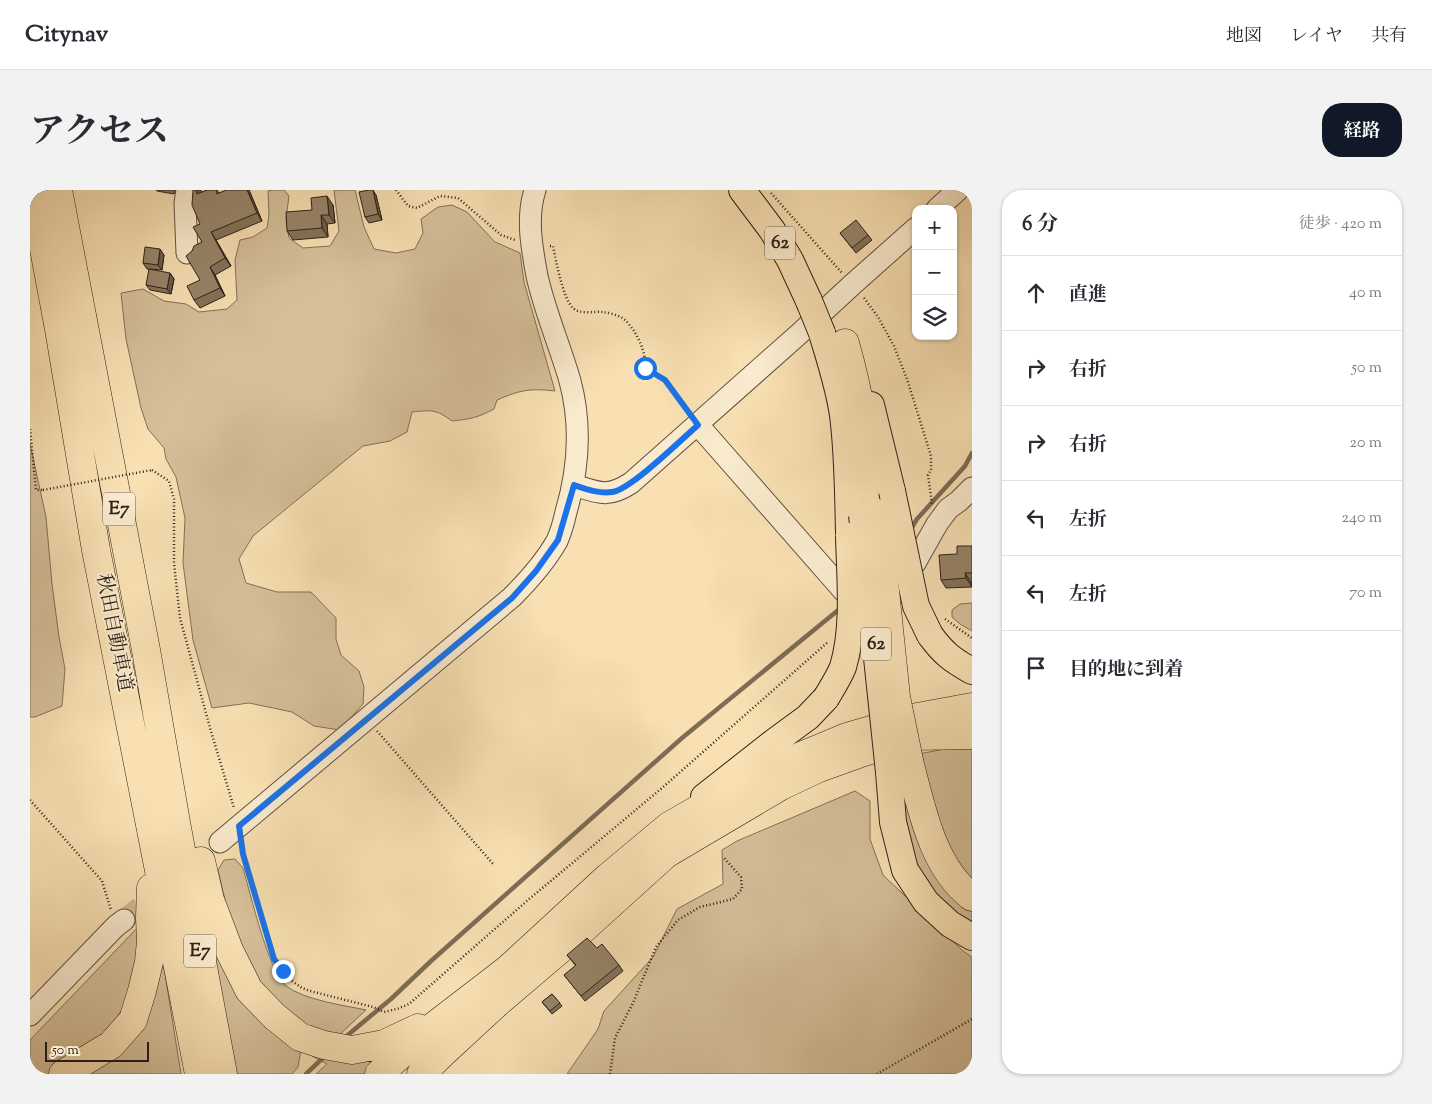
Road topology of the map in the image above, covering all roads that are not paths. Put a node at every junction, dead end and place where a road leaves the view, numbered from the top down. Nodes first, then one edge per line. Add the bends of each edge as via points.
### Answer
1 (33, 190) edge
2 (58, 190) edge
3 (187, 190) edge
4 (535, 190) edge
5 (742, 190) edge
6 (755, 190) edge
7 (958, 190) edge
8 (941, 205) edge
9 (912, 232) edge
10 (186, 253) edge
11 (815, 296) junction
12 (834, 332) junction
13 (698, 425) junction
14 (574, 485) junction
15 (968, 498) edge
16 (863, 520) junction
17 (146, 650) junction
18 (972, 671) edge
19 (972, 707) edge
20 (972, 726) edge
21 (972, 734) edge
22 (915, 736) junction
23 (899, 769) junction
24 (669, 826) junction
25 (153, 836) junction
26 (220, 842) dead end
27 (972, 897) edge
28 (120, 923) tunnel mouth
29 (972, 937) edge
30 (456, 1010) junction
31 (30, 1015) edge
32 (444, 1052) junction
33 (63, 1074) edge
34 (199, 1074) edge
35 (224, 1074) edge
36 (379, 1074) edge
37 (411, 1074) edge
38 (421, 1074) edge

1 - 25 highway, 秋田自動車道 / E7 via 96,550
2 - 17 highway, 秋田自動車道 / E7
3 - 10 street
4 - 14 street via 532,247 540,290 574,402 578,456
5 - 11 main road, 62
6 - 11 main road, 62 via 781,224
7 - 8 street
9 - 13 street
11 - 12 main road, 62, bridge
12 - 16 highway via 859,396 867,439
12 - 18 main road, 62, bridge via 857,365 865,384 877,425 916,606 939,648
13 - 14 street via 619,491 600,493
13 - 15 street via 863,612 915,563 948,509
14 - 26 street via 558,540 512,598
16 - 23 highway, bridge via 896,697
16 - 24 main road, bridge via 848,649 842,669 826,698 808,717
17 - 30 highway via 174,738 210,900 249,990 300,1037 352,1050 384,1044
17 - 35 highway, 秋田自動車道 / E7
19 - 24 highway via 912,718 847,737 765,771
20 - 22 highway
21 - 22 highway
22 - 32 highway via 827,766 781,786 666,854
23 - 27 highway via 944,866
23 - 29 main road via 893,822 905,870 926,902 950,924
24 - 30 highway via 508,969
25 - 33 highway via 151,948 133,1020 111,1045
25 - 34 highway, 秋田自動車道 / E7
28 - 31 street
30 - 36 highway
32 - 37 highway
32 - 38 highway

